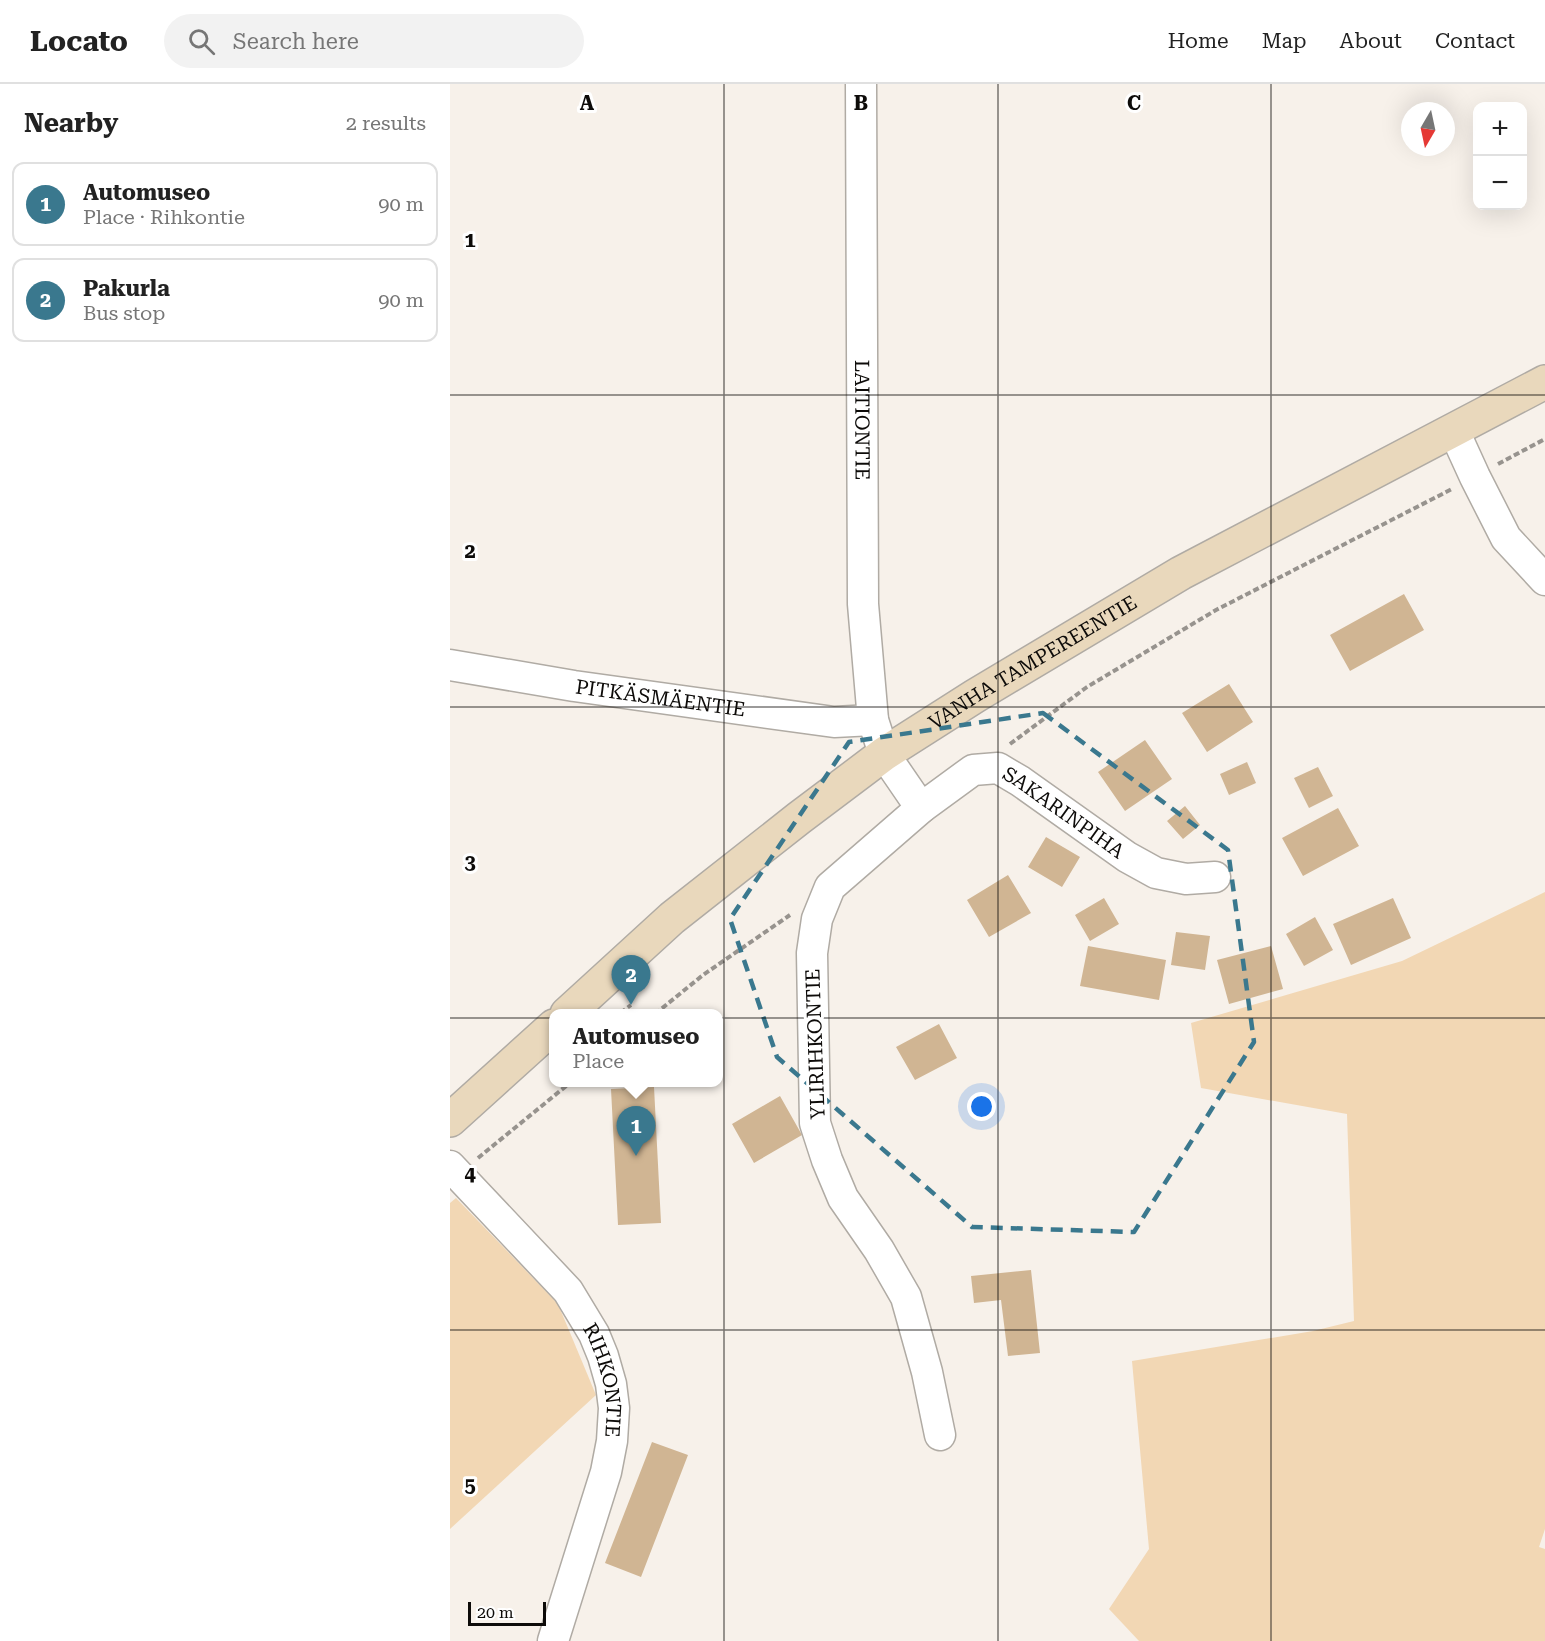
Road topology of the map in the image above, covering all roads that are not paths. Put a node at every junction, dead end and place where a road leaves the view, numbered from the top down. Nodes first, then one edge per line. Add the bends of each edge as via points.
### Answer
1 (861, 84) edge
2 (1545, 382) edge
3 (1454, 430) junction
4 (1545, 580) edge
5 (450, 665) edge
6 (873, 720) junction
7 (884, 754) junction
8 (921, 808) junction
9 (1215, 877) dead end
10 (572, 1009) edge
11 (549, 1031) edge
12 (450, 1120) edge
13 (454, 1171) edge
14 (940, 1435) dead end
15 (553, 1641) edge

1 - 6 street, LAITIONTIE via 863,604
2 - 3 main road, VANHA TAMPEREENTIE
3 - 4 street via 1506,538
3 - 7 main road, VANHA TAMPEREENTIE via 1181,573
5 - 6 street, PITKÄSMÄENTIE via 834,722
6 - 7 street, LAITIONTIE
7 - 8 street
7 - 10 main road, VANHA TAMPEREENTIE via 672,918
8 - 9 street, SAKARINPIHA via 973,770 998,768 1156,873 1186,879
8 - 14 street, YLIRIHKONTIE via 830,887 817,919 812,953 815,1123 843,1198 906,1297
11 - 12 main road
13 - 15 street, RIHKONTIE via 568,1292 594,1334 611,1384 614,1408 606,1472

